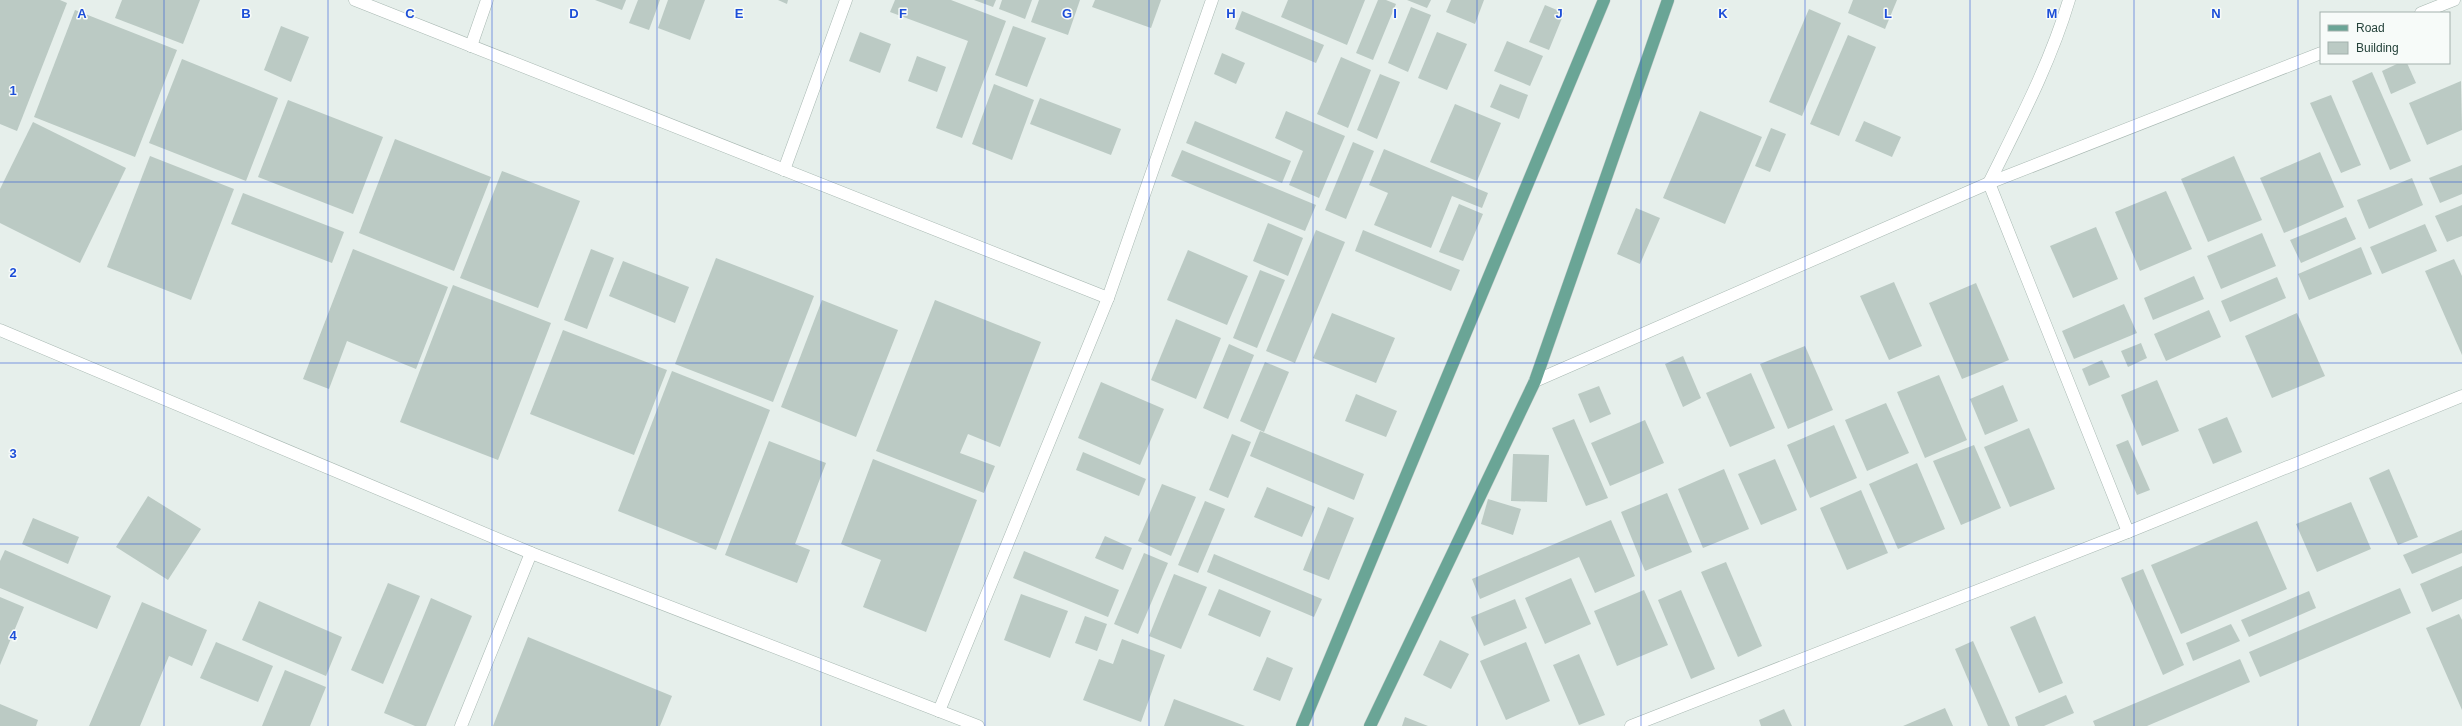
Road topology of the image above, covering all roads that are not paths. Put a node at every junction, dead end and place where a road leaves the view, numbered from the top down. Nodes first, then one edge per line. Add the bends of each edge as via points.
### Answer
1 (355, 0) edge
2 (487, 0) edge
3 (846, 0) edge
4 (1212, 0) edge
5 (1604, 0) edge
6 (1668, 0) edge
7 (2069, 0) edge
8 (2454, 0) edge
9 (2424, 12) edge
10 (472, 46) junction
11 (2320, 53) edge
12 (784, 170) junction
13 (1989, 183) junction
14 (1108, 298) junction
15 (0, 330) edge
16 (1535, 381) junction
17 (2462, 396) edge
18 (2128, 532) junction
19 (531, 553) junction
20 (940, 711) junction
21 (461, 726) edge
22 (978, 726) edge
23 (1302, 726) edge
24 (1370, 726) edge
25 (1631, 726) edge

1 - 10 street
2 - 10 street
3 - 12 street
4 - 14 street
5 - 23 main road
6 - 16 main road
7 - 13 street via 2033,93
8 - 9 street
10 - 12 street
11 - 13 street
12 - 14 street
13 - 16 street
13 - 18 street
14 - 20 street
15 - 19 street
16 - 24 main road
17 - 18 street
18 - 25 street
19 - 20 street
19 - 21 street
20 - 22 street

